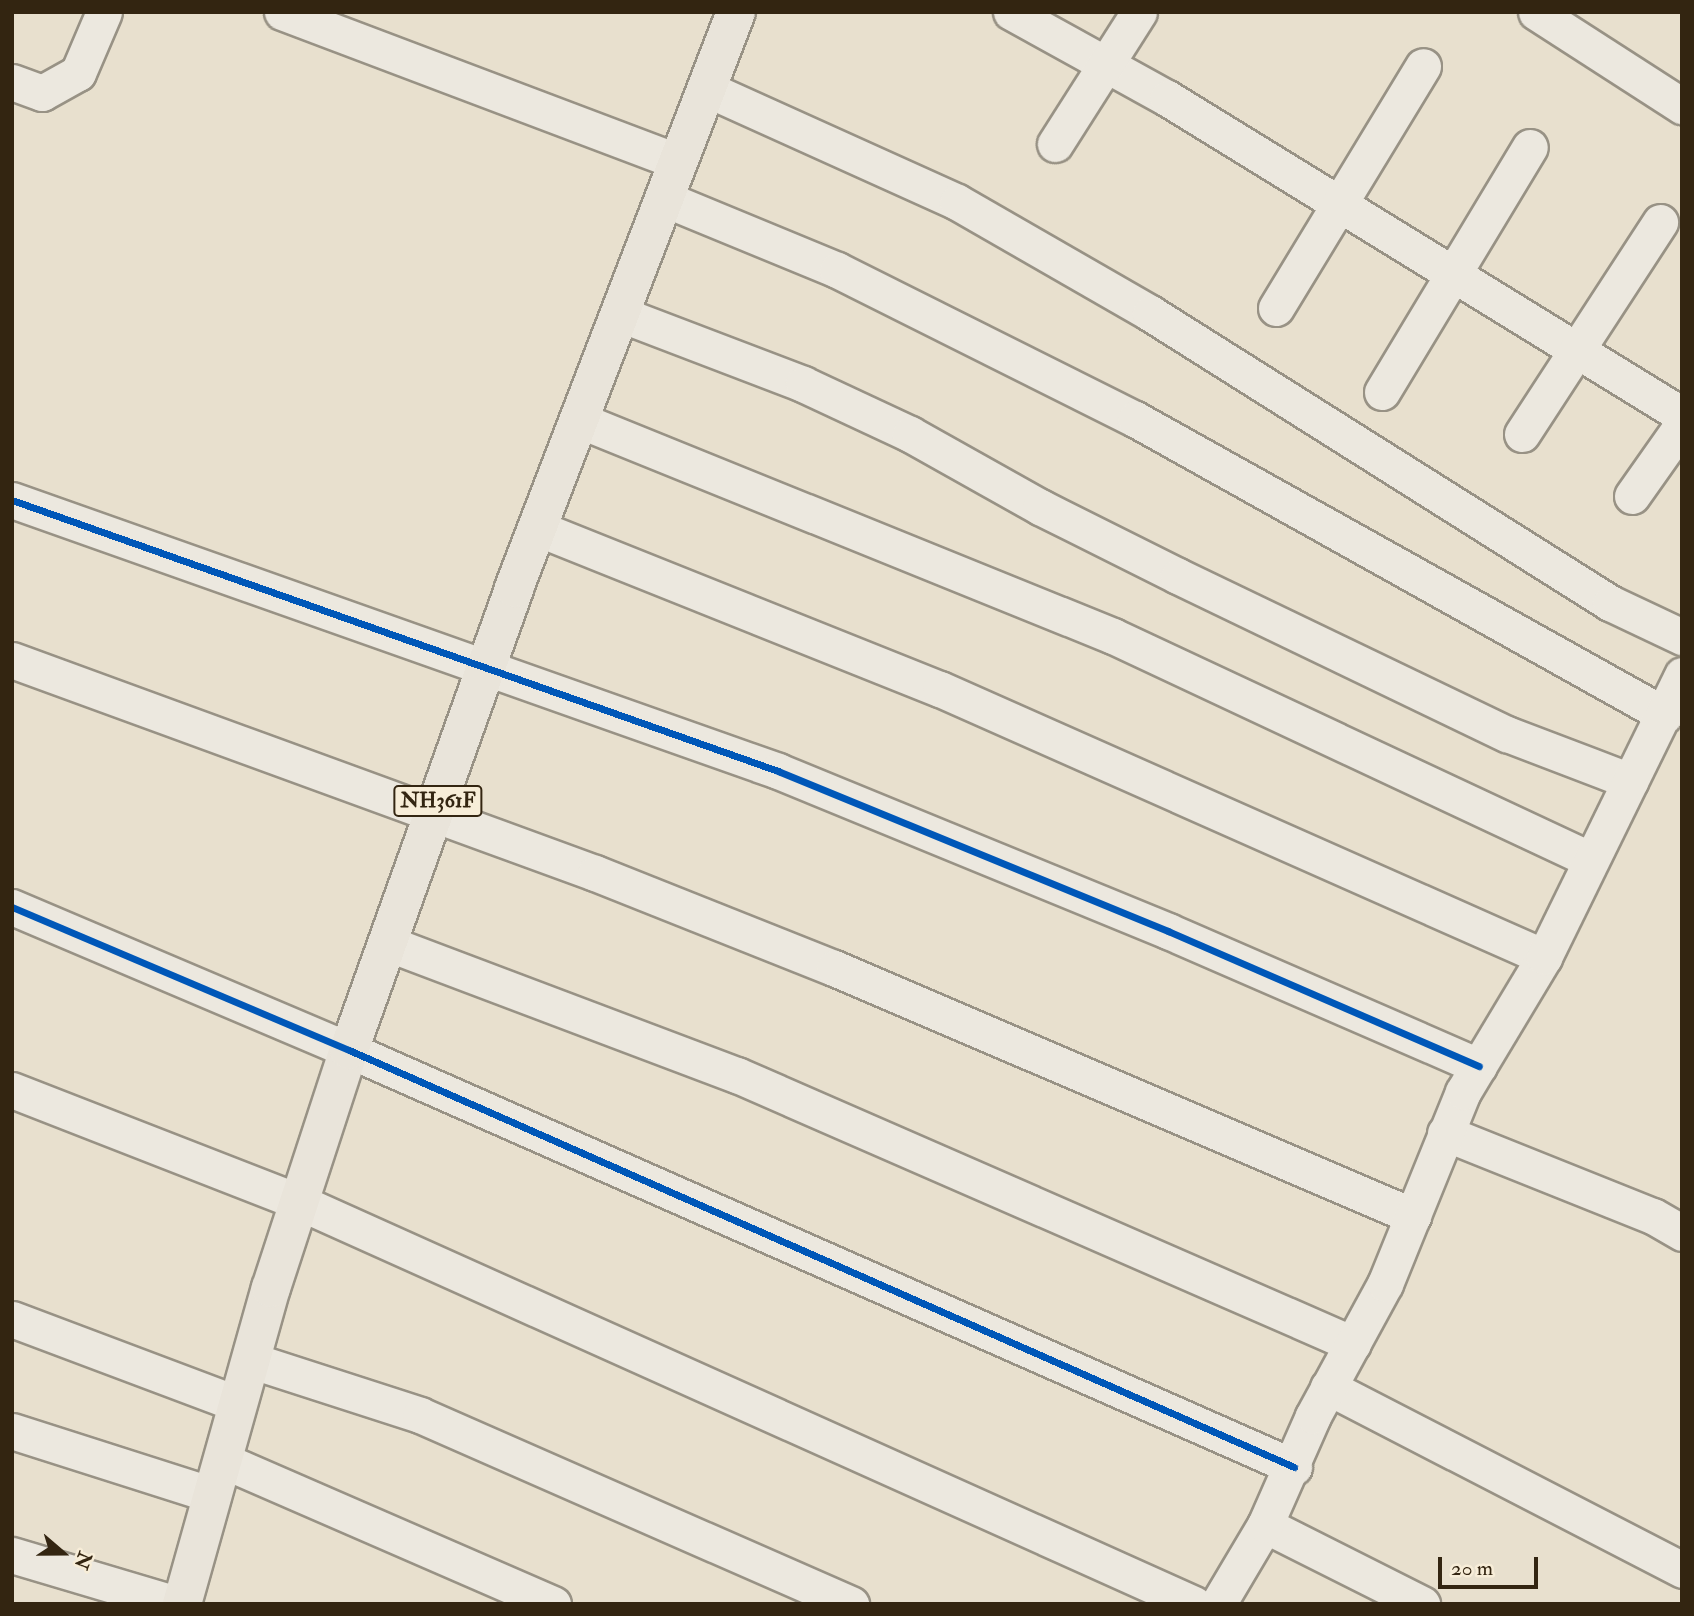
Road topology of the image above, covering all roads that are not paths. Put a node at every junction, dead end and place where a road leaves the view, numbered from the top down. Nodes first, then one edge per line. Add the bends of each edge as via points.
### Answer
1 (104, 12) edge
2 (282, 12) edge
3 (736, 12) edge
4 (1011, 12) edge
5 (1139, 12) edge
6 (1536, 12) edge
7 (1106, 65) junction
8 (1423, 65) dead end
9 (12, 82) edge
10 (707, 89) junction
11 (1682, 107) edge
12 (1055, 144) dead end
13 (1530, 147) dead end
14 (679, 162) junction
15 (665, 198) junction
16 (1340, 203) junction
17 (1660, 222) dead end
18 (1452, 271) junction
19 (1276, 307) dead end
20 (620, 314) junction
21 (1576, 350) junction
22 (1382, 392) dead end
23 (1682, 415) edge
24 (579, 420) junction
25 (1682, 425) edge
26 (1522, 434) dead end
27 (1633, 496) dead end
28 (12, 500) edge
29 (537, 528) junction
30 (1682, 637) edge
31 (12, 660) edge
32 (486, 667) junction
33 (1682, 675) edge
34 (1665, 715) junction
35 (1630, 781) junction
36 (433, 816) junction
37 (1589, 859) junction
38 (12, 907) edge
39 (387, 943) junction
40 (1544, 957) junction
41 (349, 1050) junction
42 (1479, 1066) junction
43 (12, 1090) edge
44 (1445, 1133) junction
45 (299, 1202) junction
46 (1413, 1216) junction
47 (1682, 1233) edge
48 (12, 1319) edge
49 (1353, 1344) junction
50 (250, 1360) junction
51 (1328, 1387) junction
52 (238, 1404) junction
53 (12, 1431) edge
54 (1294, 1467) junction
55 (217, 1477) junction
56 (1265, 1525) junction
57 (12, 1555) edge
58 (1682, 1570) edge
59 (176, 1604) edge
60 (182, 1604) edge
61 (553, 1604) edge
62 (851, 1604) edge
63 (1194, 1604) edge
64 (1218, 1604) edge
65 (1422, 1604) edge

1 - 9 street via 78,73 42,93
2 - 14 street
3 - 10 highway, NH361F
4 - 7 street
5 - 7 street
6 - 11 street
7 - 12 street
7 - 16 street
8 - 16 street
10 - 14 highway, NH361F
10 - 30 street via 957,202 1150,313 1610,603
13 - 18 street
14 - 15 highway, NH361F
15 - 20 highway, NH361F
15 - 34 street via 836,270 1135,419
16 - 18 street
16 - 19 street
17 - 21 street
18 - 21 street
18 - 22 street
20 - 24 highway, NH361F
20 - 35 street via 803,384 910,434 1040,508 1190,582 1507,734
21 - 23 street
21 - 26 street
24 - 29 highway, NH361F
24 - 37 street via 1113,636
25 - 27 street
28 - 32 street
29 - 32 highway, NH361F
29 - 40 street via 940,689
31 - 36 street
32 - 36 highway, NH361F
32 - 42 street via 778,771 1168,931
33 - 34 street
34 - 35 street
35 - 37 street
36 - 39 highway, NH361F
36 - 46 street via 595,873 834,968
37 - 40 street
38 - 41 street
39 - 41 highway, NH361F
39 - 49 street via 737,1075
40 - 42 street
41 - 45 highway, NH361F
41 - 54 street
42 - 44 street
43 - 45 street
44 - 46 street
44 - 47 street via 1653,1216
45 - 50 highway, NH361F
45 - 63 street
46 - 49 street via 1385,1284
48 - 52 street
49 - 51 street
50 - 52 highway, NH361F
50 - 62 street via 420,1415
51 - 54 street
51 - 58 street
52 - 55 highway, NH361F
53 - 55 street
54 - 56 street
55 - 60 highway, NH361F
55 - 61 street
56 - 64 street
56 - 65 street
57 - 59 street

